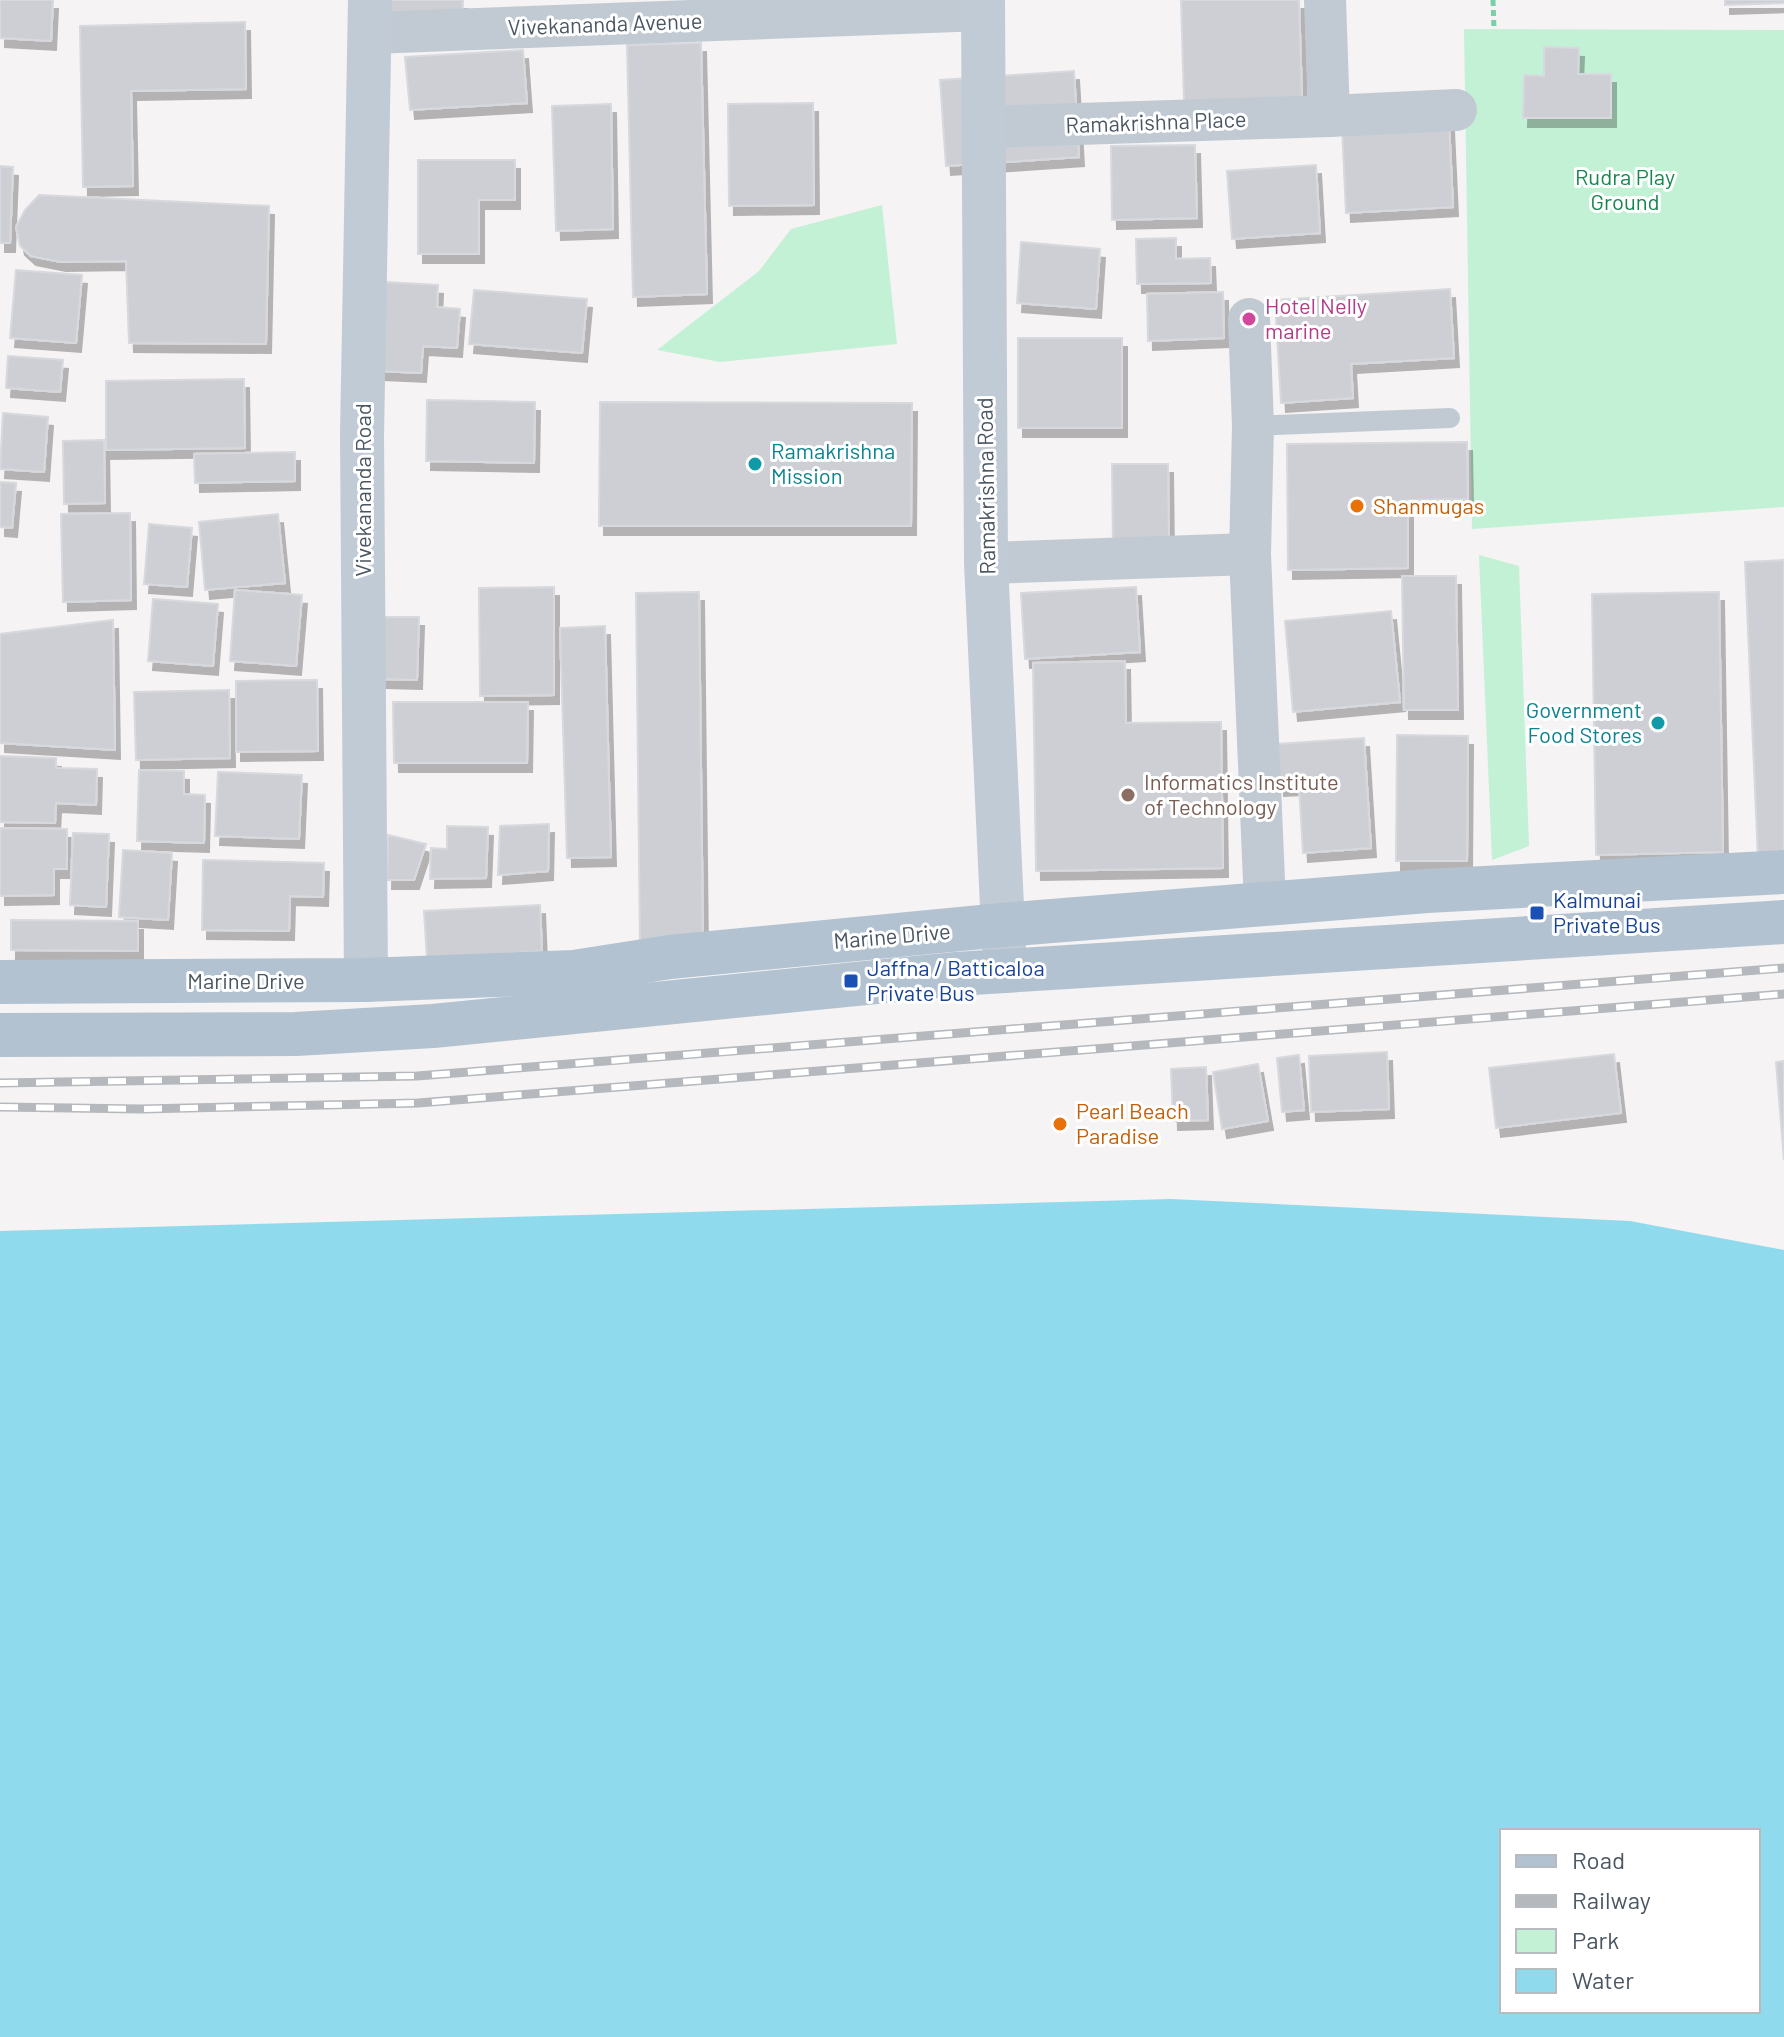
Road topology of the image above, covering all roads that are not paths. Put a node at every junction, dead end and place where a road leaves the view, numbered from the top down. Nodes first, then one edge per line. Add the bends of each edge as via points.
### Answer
1 (1325, 0) edge
2 (983, 5) edge
3 (370, 17) edge
4 (1456, 110) dead end
5 (1329, 116) junction
6 (983, 127) junction
7 (1249, 319) dead end
8 (1450, 418) dead end
9 (1253, 426) junction
10 (1250, 554) junction
11 (986, 563) junction
12 (1784, 872) edge
13 (1265, 904) junction
14 (1784, 922) edge
15 (1002, 925) junction
16 (1005, 971) junction
17 (366, 980) junction
18 (0, 982) edge
19 (0, 1035) edge

1 - 5 street
2 - 3 street, Vivekananda Avenue
2 - 6 street, Ramakrishna Road
3 - 17 street, Vivekananda Road via 362,435
4 - 5 street, Ramakrishna Place
5 - 6 street, Ramakrishna Place
6 - 11 street, Ramakrishna Road
7 - 9 street
8 - 9 lane
9 - 10 street
10 - 11 street
10 - 13 street
11 - 15 street, Ramakrishna Road
12 - 13 main road, Marine Drive
13 - 15 main road, Marine Drive
14 - 16 main road, Marine Drive
15 - 16 street, Ramakrishna Road
15 - 17 main road, Marine Drive via 670,957 574,972
16 - 19 main road, Marine Drive via 433,1026 296,1034
17 - 18 main road, Marine Drive

